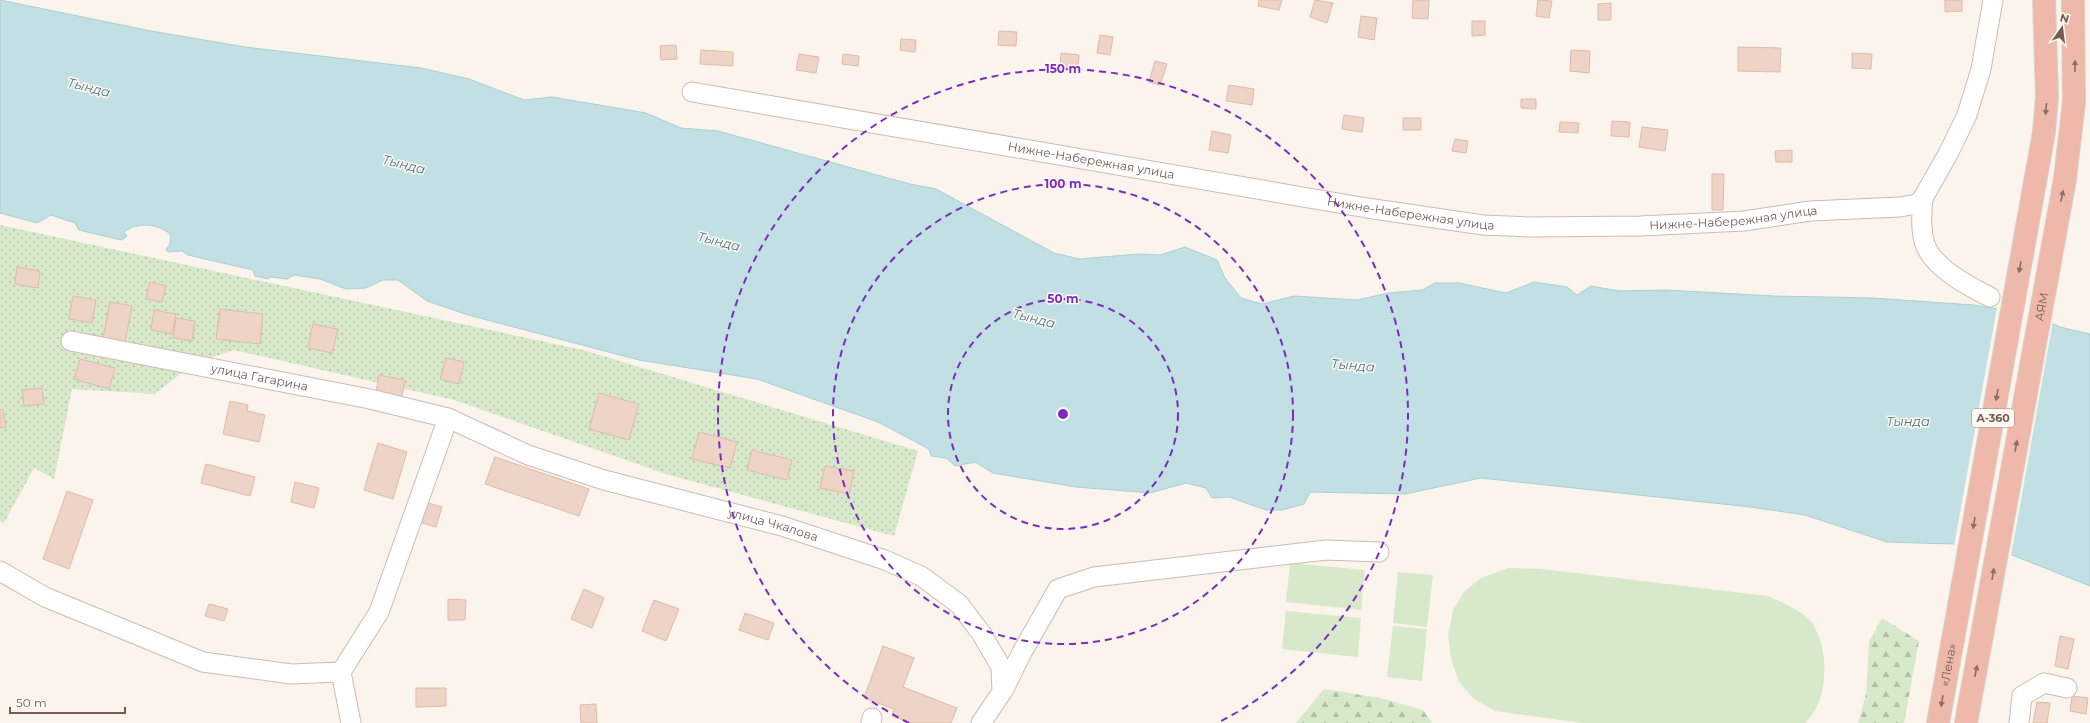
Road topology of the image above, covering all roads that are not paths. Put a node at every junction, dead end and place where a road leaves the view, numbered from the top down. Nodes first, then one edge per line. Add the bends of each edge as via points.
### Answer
1 (1993, 0) edge
2 (2044, 0) edge
3 (2073, 0) edge
4 (692, 92) dead end
5 (1923, 198) junction
6 (1990, 297) dead end
7 (71, 341) dead end
8 (448, 418) junction
9 (1379, 552) dead end
10 (0, 571) edge
11 (341, 672) junction
12 (2066, 688) dead end
13 (1002, 692) junction
14 (351, 723) edge
15 (981, 723) edge
16 (1938, 723) edge
17 (1966, 723) edge
18 (2019, 723) edge

1 - 5 street via 1981,69 1969,109 1957,138
2 -> 16 highway, «Лена» / А-360 via 2047,97 2038,170
17 -> 3 highway, АЯМ / А-360 via 2065,179 2074,102
4 - 5 street, Нижне-Набережная улица via 1367,208 1483,224 1531,227 1706,224 1810,212 1900,207 1917,204
5 - 6 street via 1921,221 1925,245 1934,259 1958,279
7 - 8 street, улица Гагарина via 370,400
8 - 11 street via 379,612
8 - 13 street, улица Чкалова via 528,455 604,480 816,536 885,560 921,576 959,604 981,633 1001,668
9 - 13 street via 1303,552 1094,577 1058,589
10 - 11 street via 45,597 203,662 291,674
11 - 14 street
12 - 18 street via 2044,683 2022,696
13 - 15 street

